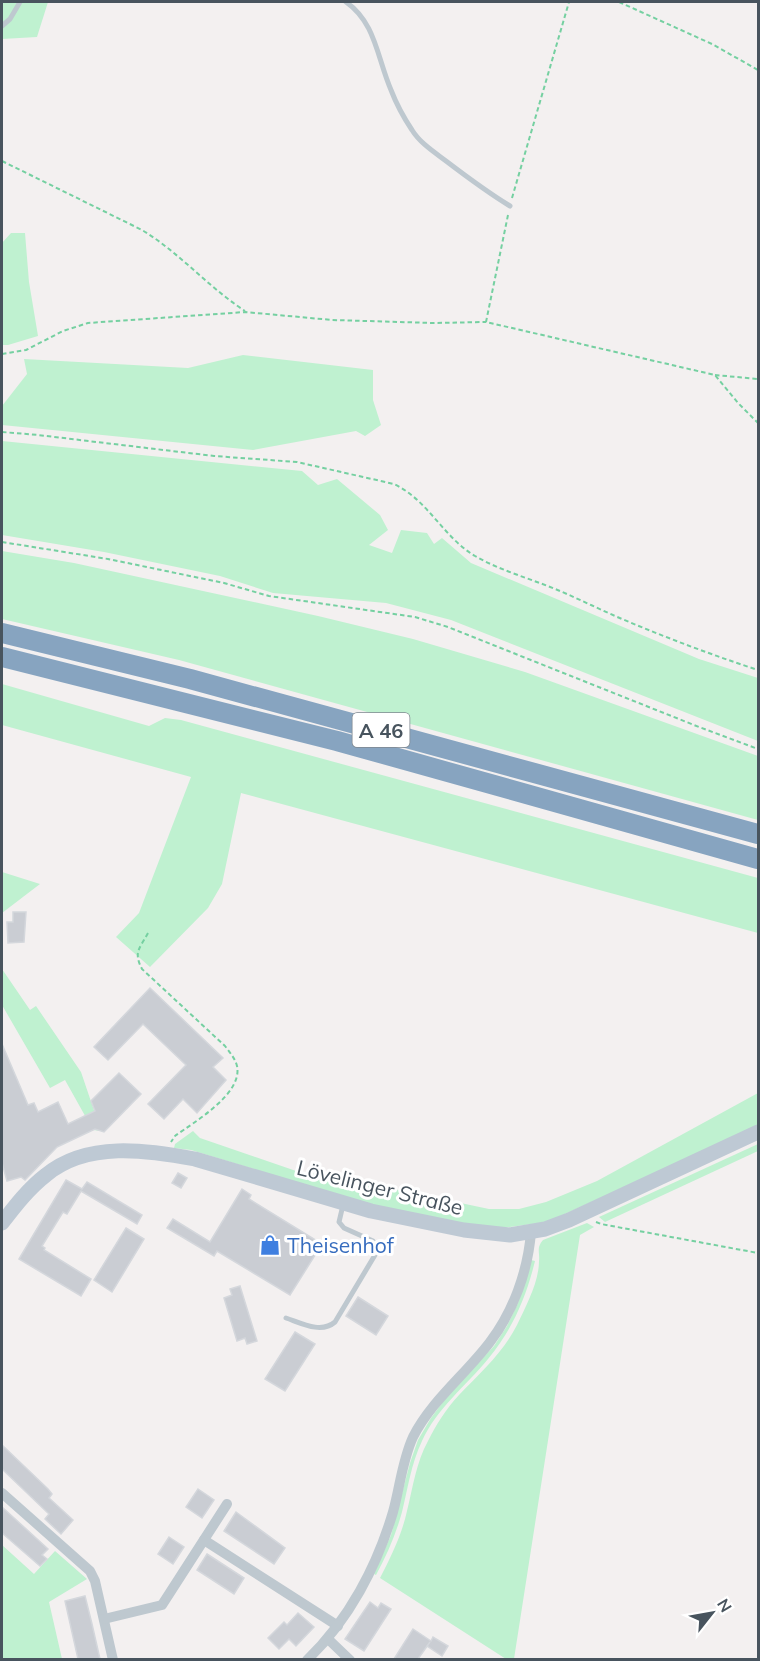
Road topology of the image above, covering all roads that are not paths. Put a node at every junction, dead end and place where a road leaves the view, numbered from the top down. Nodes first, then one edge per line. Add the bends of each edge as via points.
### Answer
1 (20, 2) edge
2 (346, 2) edge
3 (2, 26) edge
4 (510, 206) road end
5 (2, 633) edge
6 (2, 657) edge
7 (759, 834) edge
8 (759, 859) edge
9 (759, 1132) edge
10 (343, 1204) junction
11 (2, 1223) edge
12 (531, 1233) junction
13 (286, 1318) dead end
14 (2, 1493) edge
15 (227, 1504) dead end
16 (204, 1540) junction
17 (104, 1619) junction
18 (338, 1626) junction
19 (328, 1639) junction
20 (113, 1659) edge
21 (307, 1659) edge
22 (350, 1659) edge

1 - 3 lane
2 - 4 lane via 367,22 390,89 413,132 486,192
5 - 7 highway, A 46 via 312,711
6 - 8 highway, A 46 via 337,741
9 - 12 street, Lövelinger Straße via 584,1213
10 - 11 street, Lövelinger Straße via 171,1155 105,1152 74,1158 55,1168 38,1181
10 - 12 street, Lövelinger Straße via 487,1233
10 - 13 lane via 339,1222 373,1241 378,1250 330,1326 315,1327
12 - 18 street via 522,1278 503,1323 444,1391 413,1438 383,1541
14 - 17 street via 90,1571
15 - 16 street
16 - 17 street via 162,1605
16 - 18 street
17 - 20 street
18 - 19 street
19 - 21 street
19 - 22 street

